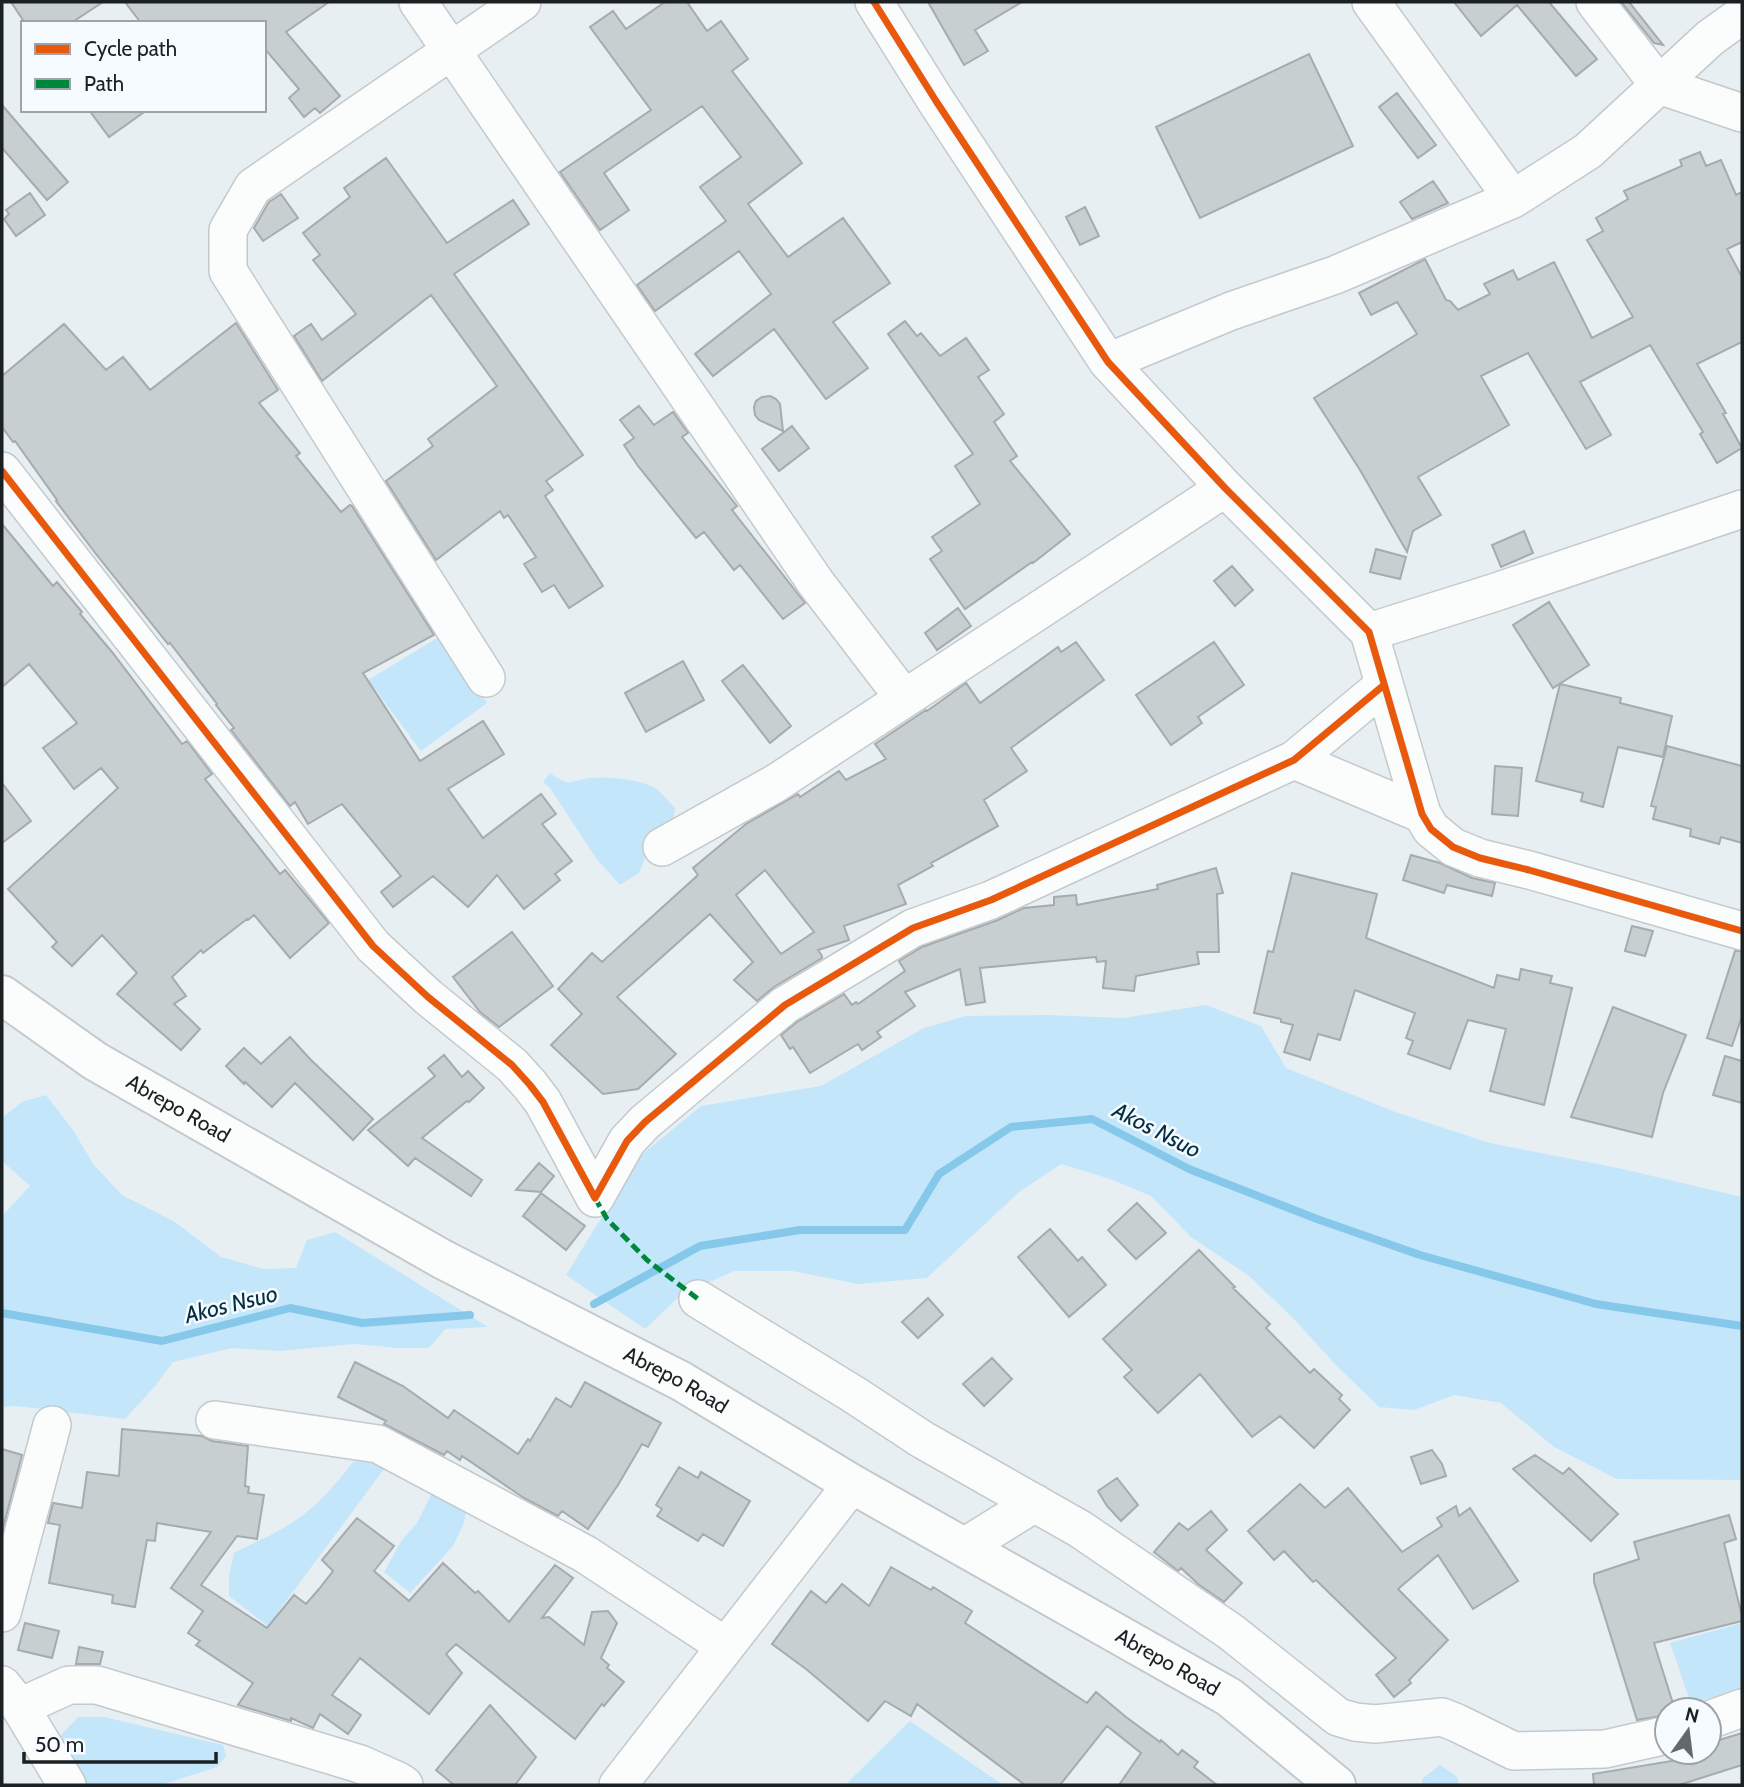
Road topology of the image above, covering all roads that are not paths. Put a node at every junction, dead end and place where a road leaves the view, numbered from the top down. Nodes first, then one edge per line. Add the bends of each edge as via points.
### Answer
1 (418, 2) edge
2 (522, 2) edge
3 (874, 2) edge
4 (1371, 2) edge
5 (1595, 2) edge
6 (1742, 15) edge
7 (451, 49) junction
8 (1659, 85) junction
9 (1742, 113) edge
10 (1513, 200) junction
11 (1108, 362) junction
12 (2, 471) edge
13 (1225, 488) junction
14 (1742, 509) edge
15 (1369, 632) junction
16 (486, 678) dead end
17 (1384, 685) junction
18 (904, 698) junction
19 (1294, 760) junction
20 (1422, 814) junction
21 (662, 847) dead end
22 (1742, 931) edge
23 (2, 995) edge
24 (698, 1299) dead end
25 (215, 1420) dead end
26 (52, 1425) dead end
27 (852, 1484) junction
28 (1034, 1503) junction
29 (964, 1547) junction
30 (2, 1613) edge
31 (725, 1646) junction
32 (11, 1696) edge
33 (1742, 1708) edge
34 (1723, 1715) edge
35 (1653, 1737) edge
36 (67, 1785) edge
37 (404, 1785) edge
38 (618, 1785) edge
39 (1336, 1785) edge

1 - 7 street
2 - 7 street
3 - 11 street
4 - 10 street
5 - 8 street
6 - 8 street
7 - 16 street via 253,187 228,230 228,271
7 - 18 street via 816,583
8 - 9 street
8 - 10 street via 1588,151
10 - 11 street via 1335,275 1231,311
11 - 13 street
12 - 19 street via 373,946 512,1065 537,1093 594,1198 627,1140 785,1006 913,929 991,900
13 - 15 street
13 - 18 street
14 - 15 street
15 - 17 street
17 - 19 street
17 - 20 street
18 - 21 street via 776,783
19 - 20 street
20 - 22 street via 1431,829 1453,846 1479,858
23 - 27 main road, Abrepo Road via 95,1061 442,1259 681,1381
24 - 28 street via 923,1440
25 - 31 street via 379,1444 585,1553
26 - 30 street
27 - 29 main road, Abrepo Road
27 - 31 street
28 - 29 street
28 - 35 street via 1231,1632 1338,1717 1375,1724 1441,1717 1514,1751 1605,1749
29 - 39 main road, Abrepo Road via 1229,1697
31 - 38 street
32 - 36 street
32 - 37 street via 69,1685 97,1685 360,1764
33 - 34 street

